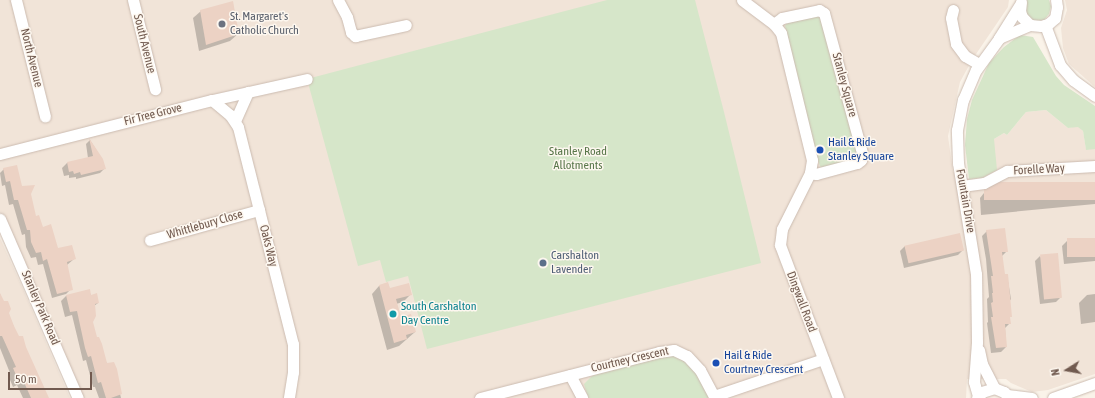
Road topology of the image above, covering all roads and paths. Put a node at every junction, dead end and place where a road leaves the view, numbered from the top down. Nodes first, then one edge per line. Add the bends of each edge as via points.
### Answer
1 (16, 0) edge
2 (133, 0) edge
3 (338, 0) edge
4 (742, 0) edge
5 (1056, 0) edge
6 (1021, 2) edge
7 (953, 10) dead end
8 (774, 24) junction
9 (1030, 24) junction
10 (406, 25) dead end
11 (1045, 25) junction
12 (999, 38) junction
13 (979, 64) junction
14 (307, 79) dead end
15 (155, 89) dead end
16 (248, 92) junction
17 (1095, 96) edge
18 (212, 100) junction
19 (45, 116) dead end
20 (235, 121) junction
21 (0, 154) edge
22 (1095, 166) edge
23 (810, 173) junction
24 (962, 186) junction
25 (259, 210) junction
26 (0, 219) edge
27 (150, 240) dead end
28 (977, 342) junction
29 (823, 359) junction
30 (570, 375) junction
31 (1095, 382) edge
32 (994, 388) junction
33 (1008, 396) edge
34 (715, 397) edge
35 (977, 397) edge
36 (78, 398) edge
37 (289, 398) edge
38 (480, 398) edge
39 (582, 398) edge
40 (838, 398) edge
41 (1032, 398) edge
42 (1053, 398) edge

1 - 19 street, North Avenue
2 - 15 street, South Avenue
3 - 10 street via 347,17 350,32 355,36
4 - 8 street
5 - 11 street via 1054,18
6 - 9 street via 1022,17
6 - 12 street, Fountain Drive
7 - 13 street via 951,18 956,44 965,56
8 - 23 street via 783,39 812,160
8 - 23 street, Stanley Square via 782,18 819,10 824,13 862,153 861,160 857,163 816,174
9 - 11 street
9 - 12 street, Fountain Drive
11 - 17 street via 1060,65 1073,80
12 - 13 street, Fountain Drive
13 - 24 street, Fountain Drive via 963,100 958,125 957,152
14 - 16 street, Fir Tree Grove
16 - 18 street, Fir Tree Grove
16 - 20 street
18 - 20 street
18 - 21 street, Fir Tree Grove
20 - 25 street, Oaks Way
22 - 24 street, Forelle Way via 1006,171 984,183
23 - 29 street, Dingwall Road via 782,229 780,245
24 - 28 street, Fountain Drive via 976,274
25 - 27 street, Whittlebury Close
25 - 37 street, Oaks Way via 293,344 293,372
26 - 36 street, Stanley Park Road
28 - 32 street, Fountain Drive via 982,364
28 - 35 street, Fountain Drive via 974,382
29 - 34 street, Courtney Crescent
29 - 40 street, Dingwall Road
30 - 34 street, Courtney Crescent via 674,350 693,361 708,381
30 - 38 street, Courtney Crescent
30 - 39 street
31 - 42 street
32 - 33 street
32 - 35 street
33 - 41 street

